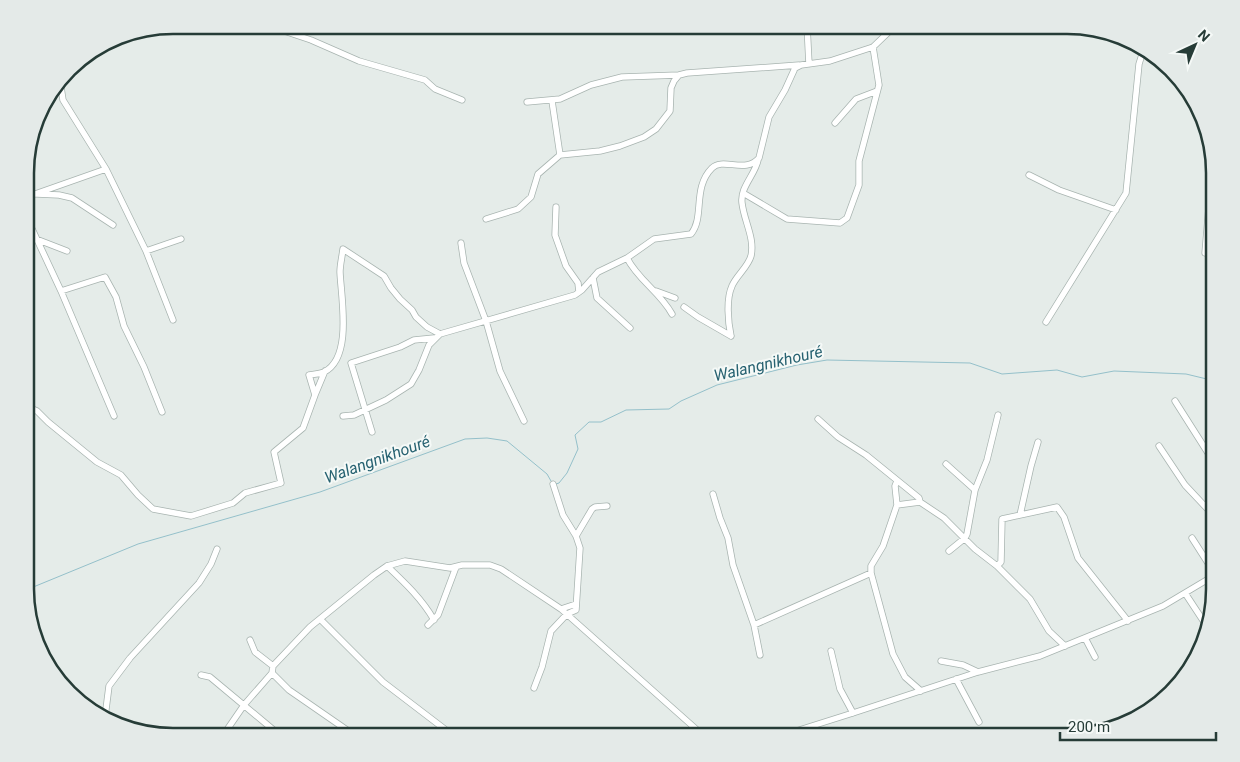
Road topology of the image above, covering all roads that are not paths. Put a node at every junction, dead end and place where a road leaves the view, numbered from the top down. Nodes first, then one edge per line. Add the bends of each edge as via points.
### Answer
1 (293, 34) edge
2 (807, 34) edge
3 (887, 34) edge
4 (873, 47) junction
5 (1142, 55) edge
6 (809, 64) junction
7 (802, 65) junction
8 (680, 75) junction
9 (61, 89) edge
10 (877, 91) junction
11 (462, 100) dead end
12 (552, 101) junction
13 (527, 102) dead end
14 (835, 123) dead end
15 (560, 155) junction
16 (759, 158) junction
17 (106, 169) junction
18 (1029, 175) dead end
19 (743, 192) junction
20 (35, 194) joint
21 (556, 207) dead end
22 (1116, 210) junction
23 (486, 219) dead end
24 (113, 226) dead end
25 (34, 234) edge
26 (36, 239) junction
27 (181, 240) dead end
28 (1206, 241) edge
29 (461, 243) dead end
30 (67, 251) dead end
31 (146, 251) junction
32 (1205, 253) dead end
33 (627, 258) junction
34 (593, 278) junction
35 (652, 289) junction
36 (61, 291) junction
37 (579, 292) junction
38 (675, 298) dead end
39 (684, 307) dead end
40 (672, 314) dead end
41 (173, 320) dead end
42 (486, 320) junction
43 (1046, 322) dead end
44 (630, 328) dead end
45 (440, 334) junction
46 (434, 338) junction
47 (325, 371) junction
48 (315, 395) junction
49 (1175, 401) dead end
50 (34, 410) edge
51 (364, 410) junction
52 (162, 412) dead end
53 (998, 415) dead end
54 (114, 416) dead end
55 (343, 416) dead end
56 (818, 419) dead end
57 (524, 421) dead end
58 (372, 432) dead end
59 (1038, 442) dead end
60 (1159, 446) dead end
61 (1206, 450) edge
62 (946, 464) dead end
63 (897, 481) junction
64 (553, 484) dead end
65 (975, 490) junction
66 (713, 494) dead end
67 (920, 502) junction
68 (607, 506) dead end
69 (897, 506) junction
70 (1206, 507) edge
71 (1020, 515) junction
72 (576, 536) junction
73 (965, 538) junction
74 (1192, 538) dead end
75 (217, 549) dead end
76 (949, 551) dead end
77 (1206, 560) edge
78 (388, 566) junction
79 (997, 566) junction
80 (456, 567) junction
81 (871, 573) junction
82 (1206, 580) edge
83 (1185, 593) junction
84 (576, 604) junction
85 (561, 609) junction
86 (567, 614) junction
87 (320, 619) junction
88 (434, 620) junction
89 (1203, 620) edge
90 (1128, 621) junction
91 (428, 625) dead end
92 (754, 625) junction
93 (1085, 638) junction
94 (250, 640) dead end
95 (1065, 646) junction
96 (831, 651) dead end
97 (760, 654) dead end
98 (1095, 657) dead end
99 (941, 661) dead end
100 (273, 669) junction
101 (978, 672) junction
102 (201, 675) dead end
103 (956, 679) junction
104 (534, 688) dead end
105 (921, 691) junction
106 (244, 705) junction
107 (105, 711) edge
108 (853, 713) junction
109 (979, 722) dead end
110 (228, 728) edge
111 (271, 728) edge
112 (344, 728) edge
113 (442, 728) edge
114 (695, 728) edge
115 (805, 728) edge

1 - 11 street via 359,60 425,80 435,89
2 - 6 street
3 - 4 street
4 - 6 street
4 - 10 street via 879,85
5 - 22 street via 1126,193
6 - 7 street
7 - 8 street
7 - 16 street via 795,68 769,117
8 - 12 street via 622,77
8 - 15 street via 671,88 668,116 644,137 600,151
9 - 17 street via 63,100
10 - 14 street via 856,100
10 - 19 street via 859,161 859,185 847,218 840,223 787,219
12 - 13 street
12 - 15 street
15 - 23 street via 538,174 531,197 518,209
16 - 19 street
16 - 33 street via 744,166 713,166 704,179 696,228 691,234 654,239
17 - 20 street
17 - 31 street
18 - 22 street
19 - 39 street via 741,202 749,227 751,248 750,258 732,286 727,318 731,336
20 - 24 street via 72,198
21 - 37 street via 555,236 566,266 578,283
22 - 43 street
25 - 26 street
26 - 30 street
26 - 36 street
27 - 31 street
28 - 32 street
29 - 42 street via 464,263
31 - 41 street
33 - 34 street via 598,272
33 - 35 street via 633,270
34 - 37 street
34 - 44 street via 597,298
35 - 38 street
35 - 40 street via 665,301
36 - 52 street via 105,277
36 - 54 street
37 - 42 street
42 - 45 street
42 - 57 street via 500,371
45 - 46 street
45 - 47 street via 416,316 384,276 343,249 340,270 342,338 333,363
46 - 51 street via 411,384
46 - 51 street via 414,340 351,363
47 - 48 street
47 - 48 street via 309,375
48 - 50 street via 303,428 274,452 281,483 245,492 234,503 191,516 153,508 121,475 98,462
49 - 61 street
51 - 55 street
51 - 58 street
53 - 65 street
56 - 63 street via 838,438 866,455
59 - 71 street
60 - 70 street via 1185,485
62 - 65 street
63 - 67 street via 920,498
63 - 69 street
64 - 72 street via 563,515
65 - 73 street
66 - 92 street
67 - 69 street
67 - 73 street
68 - 72 street via 592,508
69 - 81 street via 883,546 871,566
71 - 79 street via 1002,519 1001,562
71 - 90 street via 1057,507 1064,517 1078,558
72 - 84 street via 580,548
73 - 76 street
73 - 79 street
74 - 77 street
75 - 107 street via 199,583 130,658 109,686
78 - 80 street via 405,561
78 - 87 street
78 - 88 street
79 - 95 street via 1030,599 1049,631
80 - 85 street via 490,565
80 - 88 street
81 - 92 street
81 - 105 street via 893,654 905,677
82 - 83 street
83 - 89 street
83 - 90 street
84 - 85 street
84 - 86 street via 576,610
85 - 86 street
86 - 104 street via 551,631
86 - 114 street
87 - 100 street
87 - 113 street via 382,682
88 - 91 street
90 - 93 street
92 - 97 street
93 - 95 street
93 - 98 street
94 - 100 street via 255,652
95 - 101 street
96 - 108 street via 840,689
99 - 101 street
100 - 106 street
100 - 112 street via 289,690
101 - 103 street
102 - 106 street via 210,678
103 - 105 street
103 - 109 street
105 - 108 street
106 - 110 street
106 - 111 street
108 - 115 street

